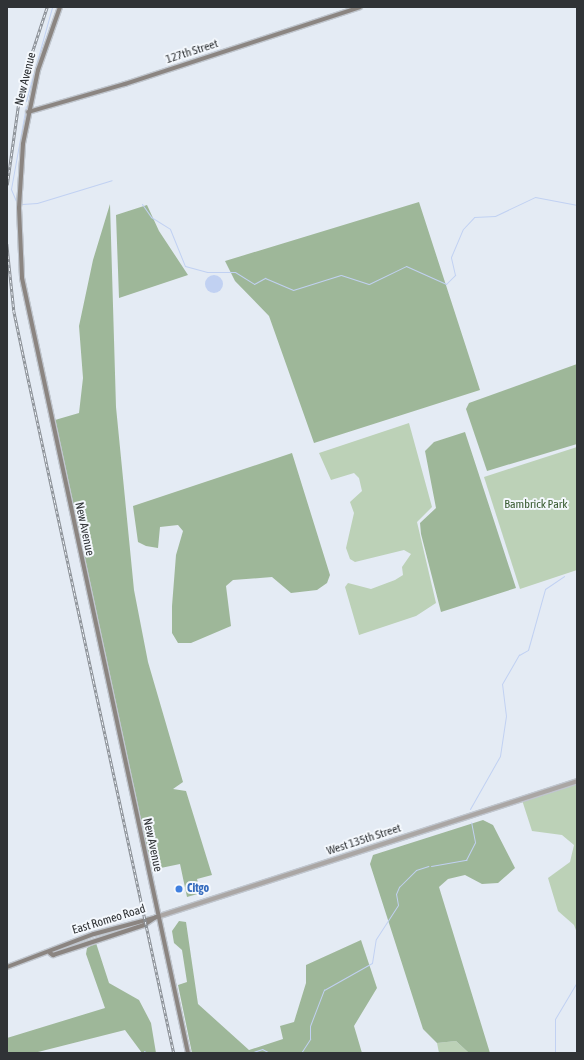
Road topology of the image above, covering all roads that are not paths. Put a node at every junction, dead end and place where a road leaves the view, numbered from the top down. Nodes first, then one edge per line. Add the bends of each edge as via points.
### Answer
1 (60, 7) edge
2 (360, 7) edge
3 (28, 112) junction
4 (577, 781) edge
5 (157, 917) junction
6 (7, 967) edge
7 (188, 1053) edge

1 - 3 main road, New Avenue via 43,52
2 - 3 main road, 127th Street via 125,84
3 - 5 main road, New Avenue via 18,208 26,305
4 - 5 street, West 135th Street
5 - 6 main road, East Romeo Road via 146,924 53,955 50,953
5 - 7 main road, New Avenue

